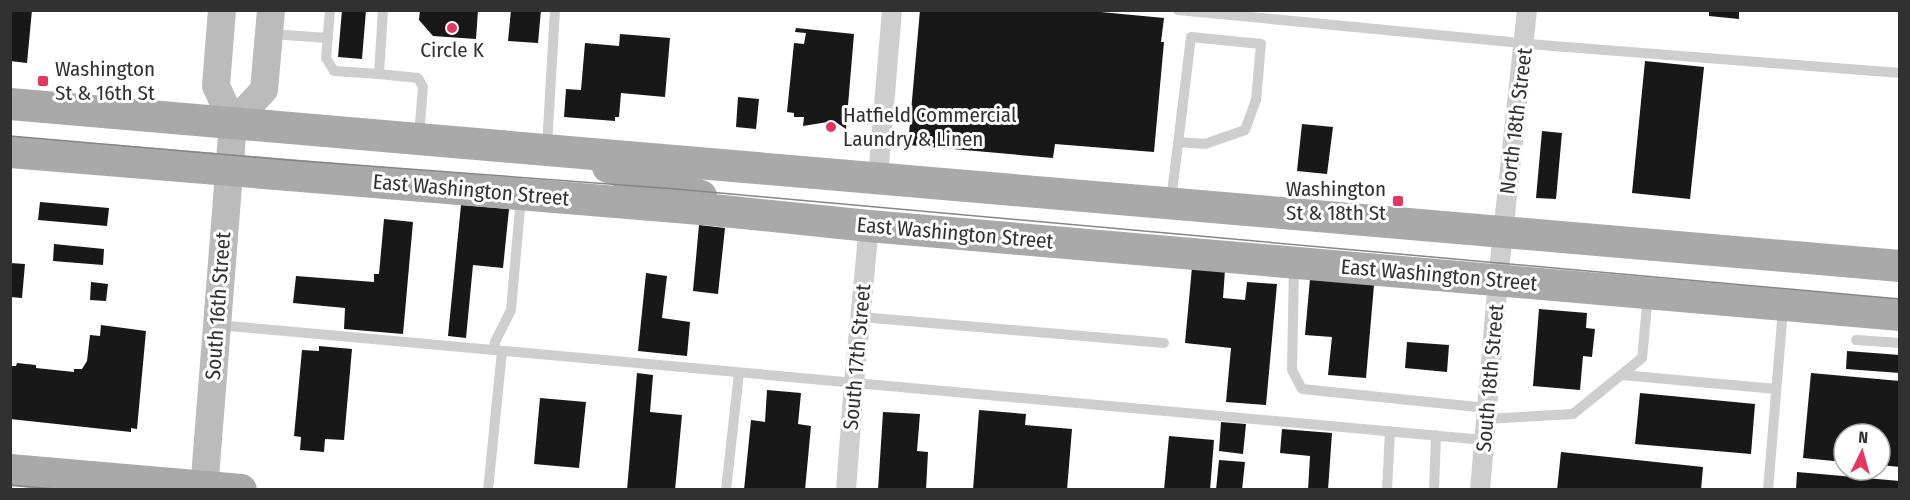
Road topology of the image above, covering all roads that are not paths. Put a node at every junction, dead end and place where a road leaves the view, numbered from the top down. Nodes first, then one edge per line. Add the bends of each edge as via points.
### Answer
1 (222, 10) edge
2 (330, 10) edge
3 (383, 10) edge
4 (555, 10) edge
5 (892, 10) edge
6 (1178, 10) edge
7 (1527, 10) edge
8 (270, 22) edge
9 (328, 39) junction
10 (1525, 43) junction
11 (1899, 73) edge
12 (379, 74) junction
13 (10, 104) edge
14 (233, 123) junction
15 (419, 139) junction
16 (1179, 142) junction
17 (552, 150) junction
18 (10, 152) edge
19 (228, 169) junction
20 (878, 178) junction
21 (522, 194) junction
22 (1171, 203) junction
23 (771, 217) junction
24 (869, 226) junction
25 (1503, 232) junction
26 (1821, 259) junction
27 (1294, 263) junction
28 (1899, 267) edge
29 (1498, 280) junction
30 (1899, 281) edge
31 (1648, 293) junction
32 (1783, 306) junction
33 (1899, 315) edge
34 (861, 317) junction
35 (216, 325) junction
36 (1856, 340) dead end
37 (1164, 343) dead end
38 (1899, 343) edge
39 (498, 351) junction
40 (740, 373) junction
41 (1622, 375) junction
42 (854, 383) junction
43 (1776, 389) junction
44 (1487, 414) junction
45 (1390, 431) junction
46 (1436, 435) junction
47 (1484, 440) junction
48 (10, 470) edge
49 (204, 488) edge
50 (241, 489) edge
51 (488, 489) edge
52 (726, 489) edge
53 (846, 489) edge
54 (1387, 489) edge
55 (1434, 489) edge
56 (1480, 489) edge
57 (1768, 489) edge

1 - 14 main road via 216,86
2 - 9 lane
3 - 12 lane
4 - 17 lane
5 - 20 street
6 - 10 lane
7 - 10 street, North 18th Street
8 - 9 lane
8 - 14 main road via 264,90
9 - 12 lane via 326,58 334,71
10 - 11 lane
10 - 25 street, North 18th Street
12 - 15 lane via 418,78 423,87
13 - 14 main road
14 - 15 main road
14 - 19 main road, South 16th Street
15 - 17 main road
16 - 16 lane via 1191,37 1261,44 1256,100 1245,130 1205,144
16 - 22 lane
17 - 20 main road
17 - 23 main road
18 - 19 main road, East Washington Street
19 - 21 main road, East Washington Street
19 - 35 main road, South 16th Street
20 - 22 main road
21 - 23 main road, East Washington Street
21 - 39 lane via 511,310 495,342
22 - 25 main road
23 - 24 main road, East Washington Street
24 - 27 main road, East Washington Street
24 - 34 street, South 17th Street
25 - 26 main road
25 - 29 street, South 18th Street
26 - 28 main road
26 - 30 main road
27 - 29 main road, East Washington Street
27 - 44 lane via 1292,370 1302,389
29 - 31 main road, East Washington Street
29 - 44 street, South 18th Street
31 - 32 main road, East Washington Street
31 - 41 lane via 1642,358
32 - 33 main road, East Washington Street
32 - 43 lane
34 - 37 lane
34 - 42 street, South 17th Street
35 - 39 lane
35 - 49 main road, South 16th Street
36 - 38 lane
39 - 40 lane
39 - 51 lane
40 - 42 lane
40 - 52 lane
41 - 43 lane
41 - 44 lane via 1573,414
42 - 45 lane
42 - 53 street, South 17th Street
43 - 57 lane
44 - 47 street, South 18th Street
45 - 46 lane
45 - 54 lane
46 - 47 lane
46 - 55 lane
47 - 56 street, South 18th Street
48 - 49 main road
49 - 50 main road

